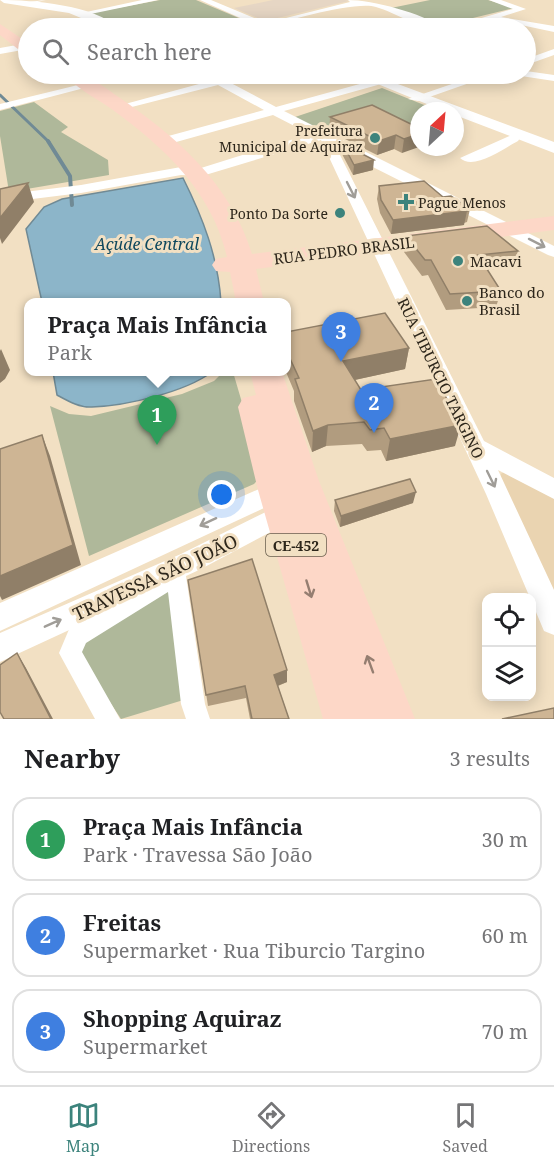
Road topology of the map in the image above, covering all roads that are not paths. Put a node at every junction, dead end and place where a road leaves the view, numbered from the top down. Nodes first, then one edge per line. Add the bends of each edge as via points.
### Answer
1 (4, 0) edge
2 (42, 0) edge
3 (154, 0) edge
4 (204, 0) edge
5 (493, 0) edge
6 (355, 1) edge
7 (398, 2) dead end
8 (24, 3) junction
9 (378, 4) junction
10 (81, 14) junction
11 (90, 18) edge
12 (247, 18) edge
13 (294, 18) edge
14 (413, 18) edge
15 (485, 18) edge
16 (0, 23) edge
17 (536, 26) edge
18 (0, 28) edge
19 (554, 29) edge
20 (18, 39) edge
21 (18, 41) edge
22 (18, 48) edge
23 (0, 51) edge
24 (554, 52) edge
25 (536, 58) edge
26 (536, 76) edge
27 (554, 78) edge
28 (74, 84) edge
29 (82, 84) edge
30 (83, 84) edge
31 (214, 84) edge
32 (226, 84) edge
33 (381, 84) junction
34 (460, 84) edge
35 (417, 98) junction
36 (426, 102) edge
37 (0, 107) edge
38 (120, 107) junction
39 (276, 111) junction
40 (289, 118) junction
41 (464, 119) edge
42 (323, 136) junction
43 (514, 138) junction
44 (165, 141) junction
45 (554, 148) edge
46 (554, 154) edge
47 (466, 158) dead end
48 (191, 172) junction
49 (28, 197) junction
50 (0, 198) edge
51 (0, 203) edge
52 (554, 223) edge
53 (509, 229) junction
54 (379, 244) junction
55 (554, 252) edge
56 (233, 264) junction
57 (231, 298) edge
58 (248, 298) edge
59 (247, 376) edge
60 (267, 376) edge
61 (475, 447) junction
62 (554, 489) edge
63 (292, 496) junction
64 (0, 616) edge
65 (554, 621) edge
66 (0, 648) edge
67 (108, 719) edge
68 (198, 719) edge
69 (348, 719) edge
70 (390, 719) edge

1 - 8 street
2 - 8 street
3 - 10 street
4 - 12 street
5 - 15 street via 522,9
6 - 9 street
6 - 13 street
7 - 9 street
8 - 10 street
9 - 14 street
10 - 11 street
16 - 20 main road
17 - 19 street
18 - 21 main road
22 - 23 street
24 - 25 street
26 - 27 street
28 - 37 street
29 - 48 main road
30 - 38 main road
31 - 38 street
32 - 39 street
33 - 35 street
33 - 39 street
33 - 40 street
34 - 35 street
35 - 36 street
35 - 45 street
38 - 44 main road
39 - 40 street
39 - 44 street
40 - 42 street
41 - 43 street
42 - 48 street
42 - 53 street
42 -> 54 street, RUA TIBURCIO TARGINO
43 - 46 street
43 - 47 street via 477,157
44 - 48 main road
48 - 49 street
48 - 56 main road
49 - 50 street
49 - 51 street
52 - 53 main road, RUA PEDRO BRASIL
53 - 54 main road, RUA PEDRO BRASIL
53 -> 55 street
54 - 56 main road, RUA PEDRO BRASIL
54 - 61 street, RUA TIBURCIO TARGINO
56 - 57 main road
56 - 58 main road
59 - 63 main road, CE-452
60 - 63 main road
61 - 62 street
61 -> 65 street, RUA TIBURCIO TARGINO
63 -> 64 street, TRAVESSA SÃO JOÃO
66 -> 63 street, TRAVESSA SÃO JOÃO via 190,562
63 -> 69 main road, CE-452
70 -> 63 main road
67 - 68 street via 70,653 72,647 78,635 176,576

